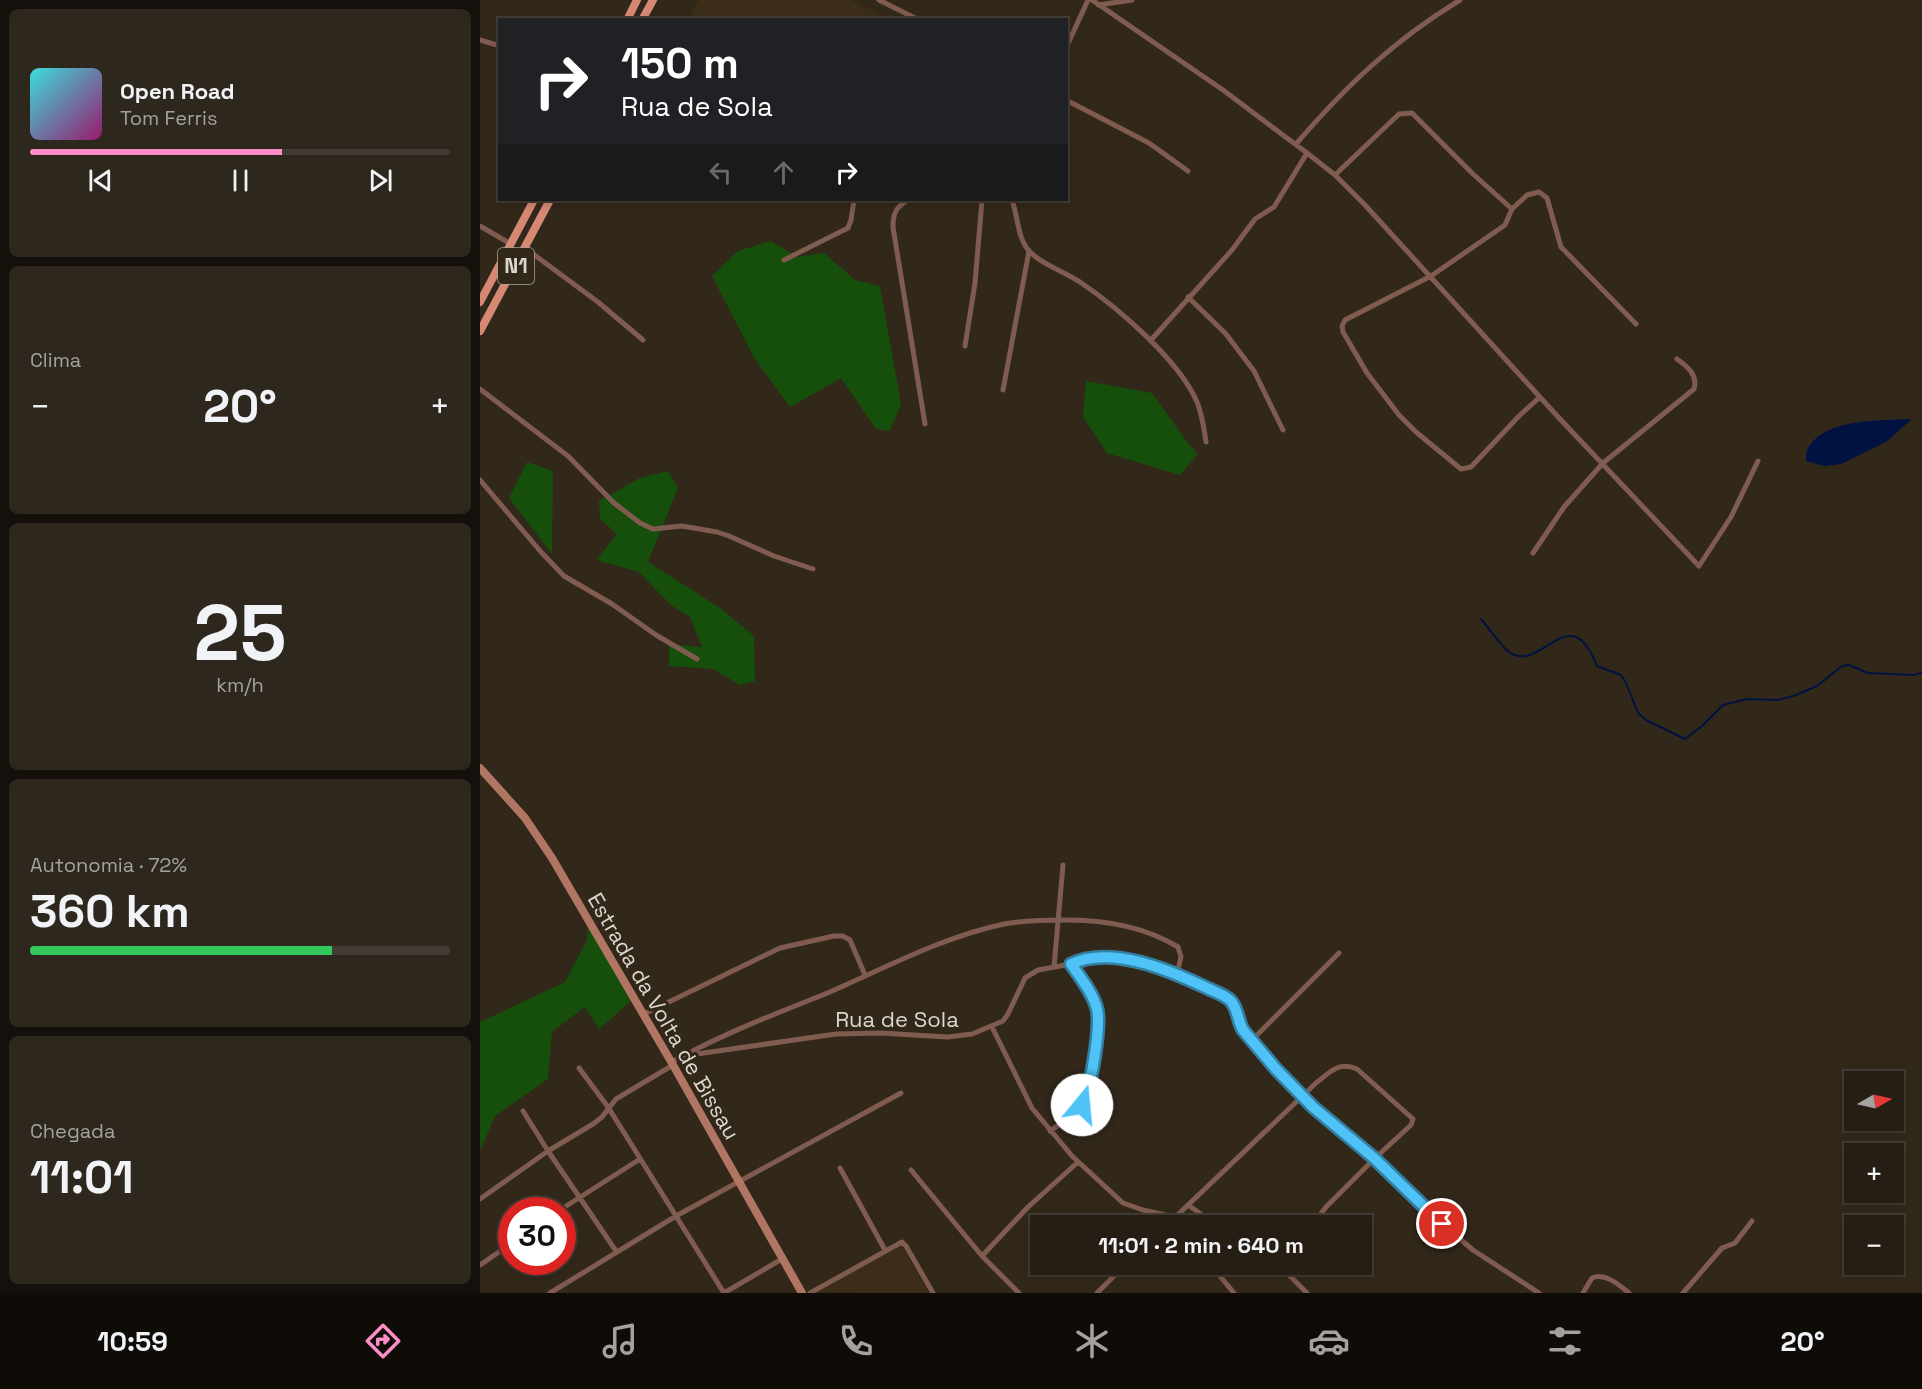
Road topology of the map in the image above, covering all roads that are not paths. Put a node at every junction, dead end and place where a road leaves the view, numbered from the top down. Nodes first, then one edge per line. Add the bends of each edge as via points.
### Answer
1 (637, 0) edge
2 (653, 0) edge
3 (879, 0) edge
4 (1090, 0) edge
5 (1132, 0) edge
6 (1460, 0) edge
7 (1098, 5) junction
8 (628, 18) edge
9 (643, 18) edge
10 (915, 18) edge
11 (480, 40) edge
12 (1068, 44) edge
13 (498, 45) edge
14 (1068, 101) edge
15 (1296, 144) junction
16 (1307, 153) junction
17 (1188, 171) dead end
18 (1335, 175) junction
19 (533, 201) edge
20 (549, 201) edge
21 (854, 201) edge
22 (906, 201) edge
23 (982, 201) edge
24 (1012, 201) edge
25 (1512, 209) junction
26 (480, 226) edge
27 (511, 244) junction
28 (525, 248) junction
29 (1029, 251) junction
30 (784, 260) dead end
31 (1431, 276) junction
32 (1188, 297) junction
33 (480, 302) edge
34 (1636, 324) dead end
35 (480, 331) edge
36 (643, 340) dead end
37 (1151, 340) junction
38 (965, 346) dead end
39 (1677, 359) dead end
40 (480, 389) edge
41 (1003, 390) dead end
42 (1540, 397) junction
43 (925, 424) dead end
44 (1283, 430) dead end
45 (1206, 442) dead end
46 (1758, 461) dead end
47 (1603, 463) junction
48 (480, 480) edge
49 (1533, 553) dead end
50 (813, 569) dead end
51 (697, 659) dead end
52 (480, 768) edge
53 (1063, 865) dead end
54 (1059, 920) junction
55 (1339, 953) dead end
56 (1071, 964) junction
57 (1054, 967) junction
58 (1178, 974) junction
59 (865, 975) junction
60 (644, 1014) junction
61 (992, 1027) junction
62 (1252, 1040) junction
63 (683, 1056) junction
64 (672, 1063) junction
65 (579, 1068) dead end
66 (901, 1093) dead end
67 (1303, 1097) junction
68 (608, 1107) junction
69 (523, 1111) dead end
70 (1050, 1131) junction
71 (548, 1152) junction
72 (1374, 1158) junction
73 (640, 1159) junction
74 (1078, 1162) junction
75 (840, 1168) dead end
76 (911, 1170) dead end
77 (738, 1183) junction
78 (581, 1197) junction
79 (480, 1198) edge
80 (576, 1200) edge
81 (1188, 1205) junction
82 (1165, 1215) edge
83 (1176, 1215) edge
84 (1202, 1215) edge
85 (1320, 1215) edge
86 (676, 1216) junction
87 (1752, 1221) dead end
88 (885, 1250) junction
89 (616, 1251) junction
90 (498, 1253) edge
91 (982, 1256) junction
92 (782, 1259) junction
93 (480, 1265) edge
94 (1115, 1275) edge
95 (1219, 1275) edge
96 (1288, 1275) edge
97 (550, 1293) edge
98 (724, 1293) edge
99 (801, 1293) edge
100 (810, 1293) edge
101 (933, 1293) edge
102 (1019, 1293) edge
103 (1097, 1293) edge
104 (1234, 1293) edge
105 (1307, 1293) edge
106 (1539, 1293) edge
107 (1583, 1293) edge
108 (1629, 1293) edge
109 (1683, 1293) edge

1 - 8 main road
2 - 9 main road
3 - 10 street
4 - 7 street
4 - 12 street
5 - 7 street
6 - 15 street via 1410,33 1362,73
7 - 15 street
11 - 13 street
14 - 17 street via 1149,143
15 - 16 street
16 - 18 street
16 - 32 street via 1276,204 1259,215
18 - 25 street via 1399,114 1412,113
18 - 31 street
19 - 27 main road, N1
20 - 28 main road, N1
21 - 30 street via 848,228
22 - 43 street via 894,212 893,226
23 - 38 street
24 - 29 street
25 - 31 street via 1504,225
25 - 34 street via 1527,195 1539,192 1547,198 1561,247
26 - 27 street
27 - 33 main road, N1
28 - 35 main road, N1
28 - 36 street
29 - 37 street via 1084,285
29 - 41 street
31 - 42 street
31 - 42 street via 1345,320 1342,326 1367,374 1399,415 1464,470
32 - 37 street
32 - 44 street via 1226,334 1254,371
37 - 45 street via 1191,390 1198,403
39 - 47 street via 1693,374 1694,389
40 - 50 street via 568,456 614,503 640,523 653,529 682,526 717,532
42 - 47 street
46 - 47 street via 1731,518 1700,566
47 - 49 street via 1564,507
48 - 51 street via 564,576
52 - 60 main road, Estrada da Volta de Bissau via 534,831
53 - 54 street
54 - 57 street
54 - 58 street via 1112,923 1165,940 1178,947
54 - 59 street via 1007,923
55 - 62 street
56 - 57 street, Rua de Sola
56 - 58 street, Rua de Sola via 1103,956
56 - 70 street via 1093,999 1098,1027 1084,1100 1077,1111
57 - 61 street, Rua de Sola via 1025,978 1008,1014
58 - 62 street, Rua de Sola via 1228,999 1235,1006 1239,1024
59 - 60 street via 850,940 834,936 776,950
59 - 63 street
60 - 64 main road, Estrada da Volta de Bissau
61 - 63 street, Rua de Sola via 972,1035 948,1037 880,1033 820,1036
61 - 70 street via 1032,1108
62 - 67 street, Rua de Sola
63 - 64 street, Rua de Sola
64 - 68 street, Rua de Sola
64 - 77 main road, Estrada da Volta de Bissau
65 - 68 street
66 - 77 street
67 - 72 street, Rua de Sola
67 - 72 street via 1335,1068 1350,1066 1366,1077 1413,1119
67 - 81 street
68 - 71 street, Rua de Sola via 593,1124
68 - 73 street
69 - 71 street
70 - 74 street
71 - 78 street
71 - 79 street, Rua de Sola
72 - 85 street
72 - 106 street, Rua de Sola via 1473,1250
73 - 78 street
73 - 86 street
74 - 82 street via 1123,1203
74 - 91 street
75 - 88 street
76 - 91 street
77 - 86 street
77 - 92 main road, Estrada da Volta de Bissau
78 - 80 street
78 - 89 street
81 - 83 street
81 - 84 street
86 - 89 street
86 - 98 street
87 - 109 street
88 - 100 street
88 - 101 street via 902,1242
89 - 97 street
90 - 93 street
91 - 102 street
92 - 98 street
92 - 99 main road, Estrada da Volta de Bissau
94 - 103 street
95 - 104 street
96 - 105 street
107 - 108 street via 1592,1278 1604,1276

